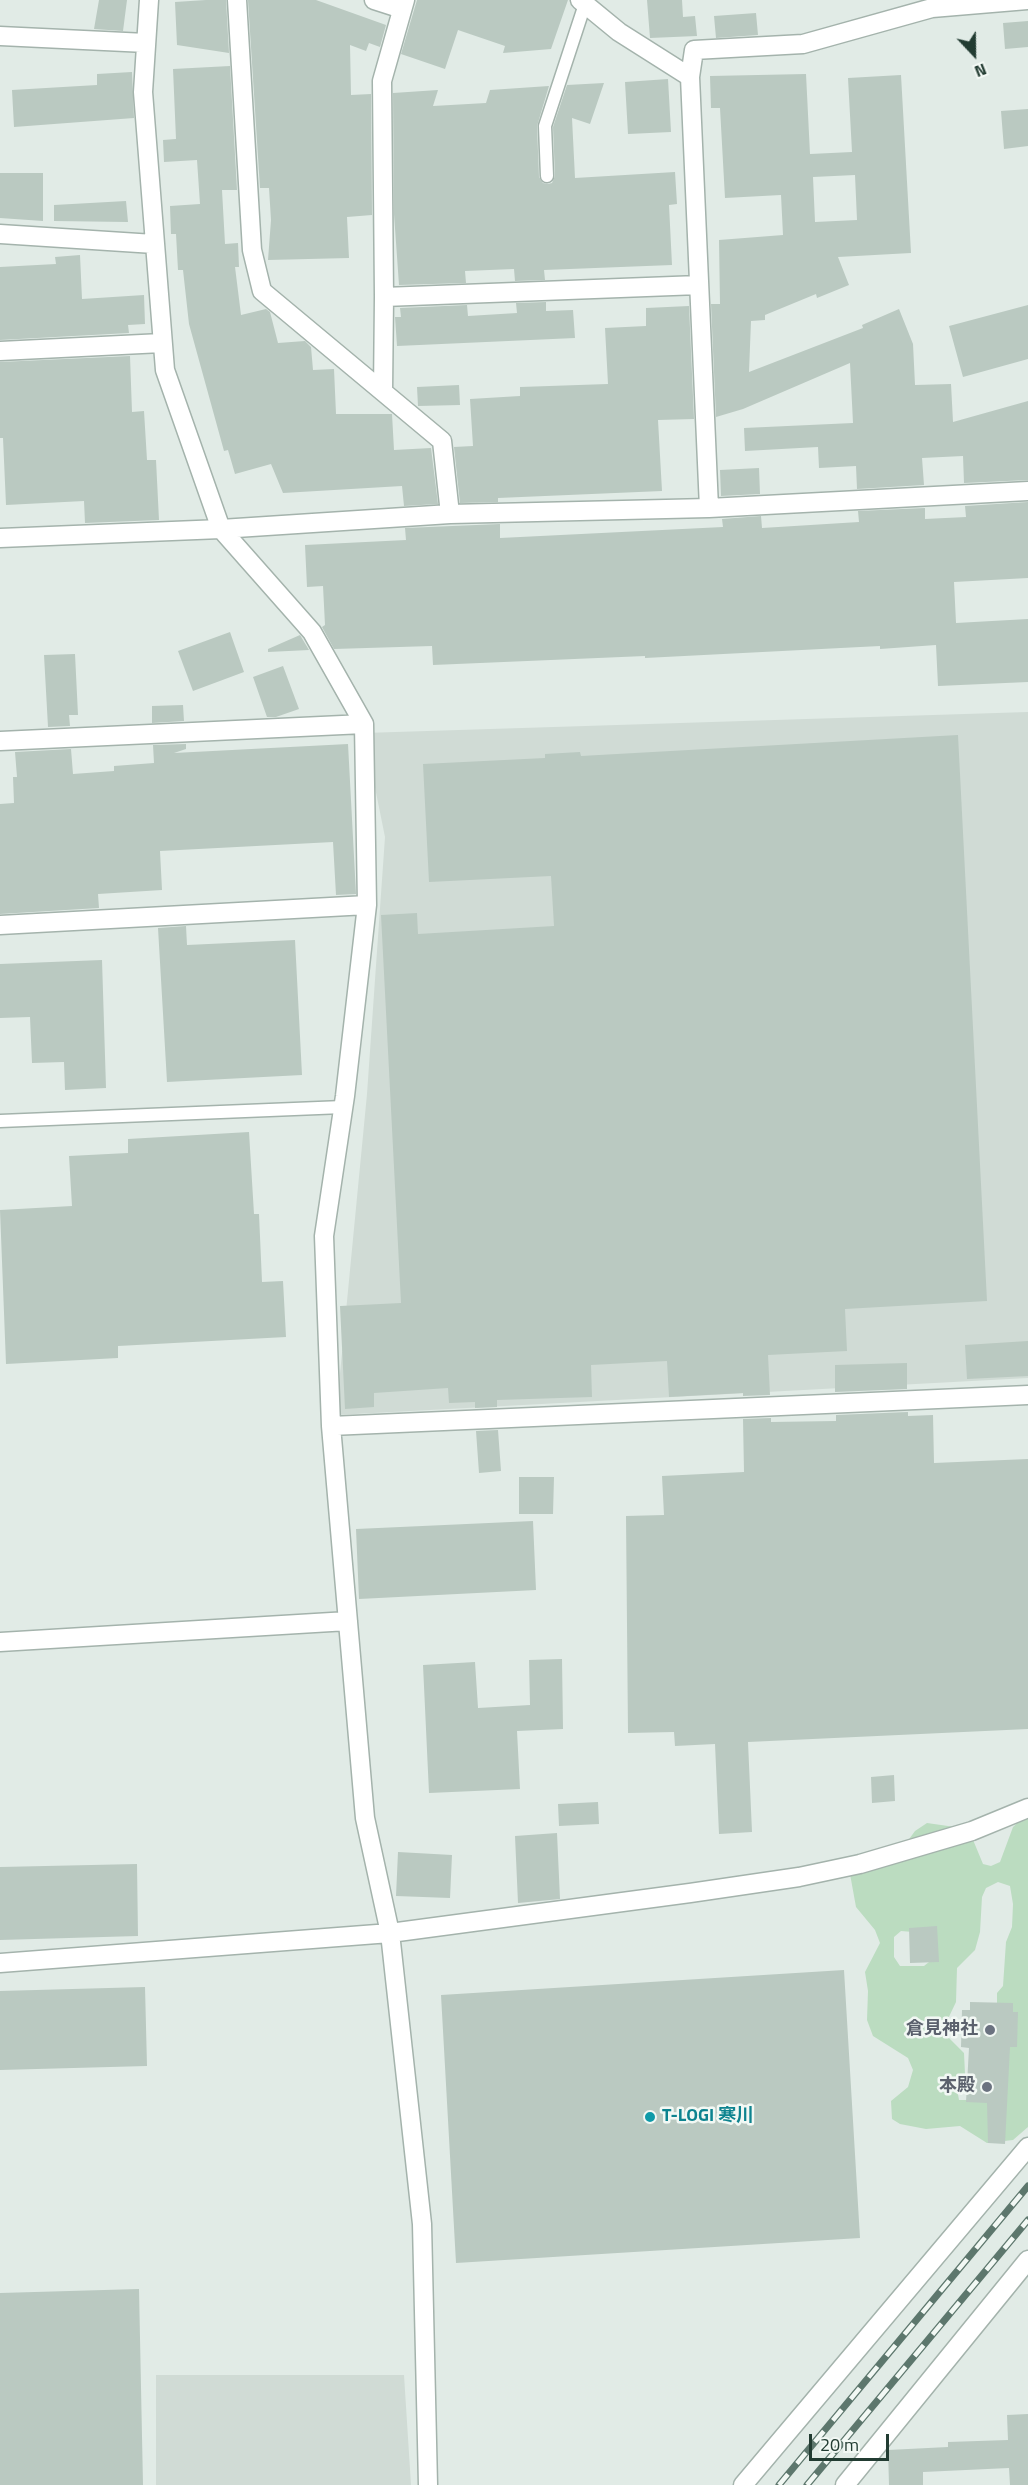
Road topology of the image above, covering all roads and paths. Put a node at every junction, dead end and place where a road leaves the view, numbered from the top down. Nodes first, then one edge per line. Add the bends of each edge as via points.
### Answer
1 (148, 0) edge
2 (237, 0) edge
3 (374, 0) edge
4 (1028, 0) edge
5 (583, 2) edge
6 (404, 5) edge
7 (0, 36) edge
8 (146, 43) junction
9 (690, 77) junction
10 (547, 176) dead end
11 (0, 234) edge
12 (154, 244) junction
13 (699, 285) junction
14 (384, 297) junction
15 (162, 343) junction
16 (0, 351) edge
17 (383, 392) junction
18 (1028, 491) edge
19 (709, 508) junction
20 (450, 514) junction
21 (221, 529) junction
22 (0, 538) edge
23 (364, 724) junction
24 (0, 741) edge
25 (367, 905) junction
26 (0, 925) edge
27 (343, 1107) junction
28 (0, 1121) edge
29 (1028, 1395) edge
30 (330, 1426) junction
31 (348, 1621) junction
32 (0, 1642) edge
33 (1028, 1808) edge
34 (390, 1933) junction
35 (0, 1963) edge
36 (1028, 2147) edge
37 (1028, 2260) edge
38 (428, 2485) edge
39 (742, 2485) edge
40 (845, 2485) edge

1 - 8 street
2 - 17 street via 252,250 262,291
3 - 6 street
4 - 9 street via 932,8 802,44 694,50
5 - 9 street via 619,33
5 - 10 lane via 545,126
6 - 14 street via 382,81
7 - 8 street
8 - 12 street via 143,92
9 - 13 street
11 - 12 street
12 - 15 street
13 - 14 street
13 - 19 street
14 - 17 street
15 - 16 street
15 - 21 street via 165,370
17 - 20 street via 442,441
18 - 19 street
19 - 20 street
20 - 21 street
21 - 22 street
21 - 23 street via 312,632
23 - 24 street
23 - 25 street
25 - 26 street
25 - 27 street
27 - 28 lane
27 - 30 street via 324,1236
29 - 30 street
30 - 31 street
31 - 32 street
31 - 34 street via 365,1818
33 - 34 street via 972,1831 860,1864 799,1877
34 - 35 street
34 - 38 street via 422,2224
36 - 39 street
37 - 40 street

